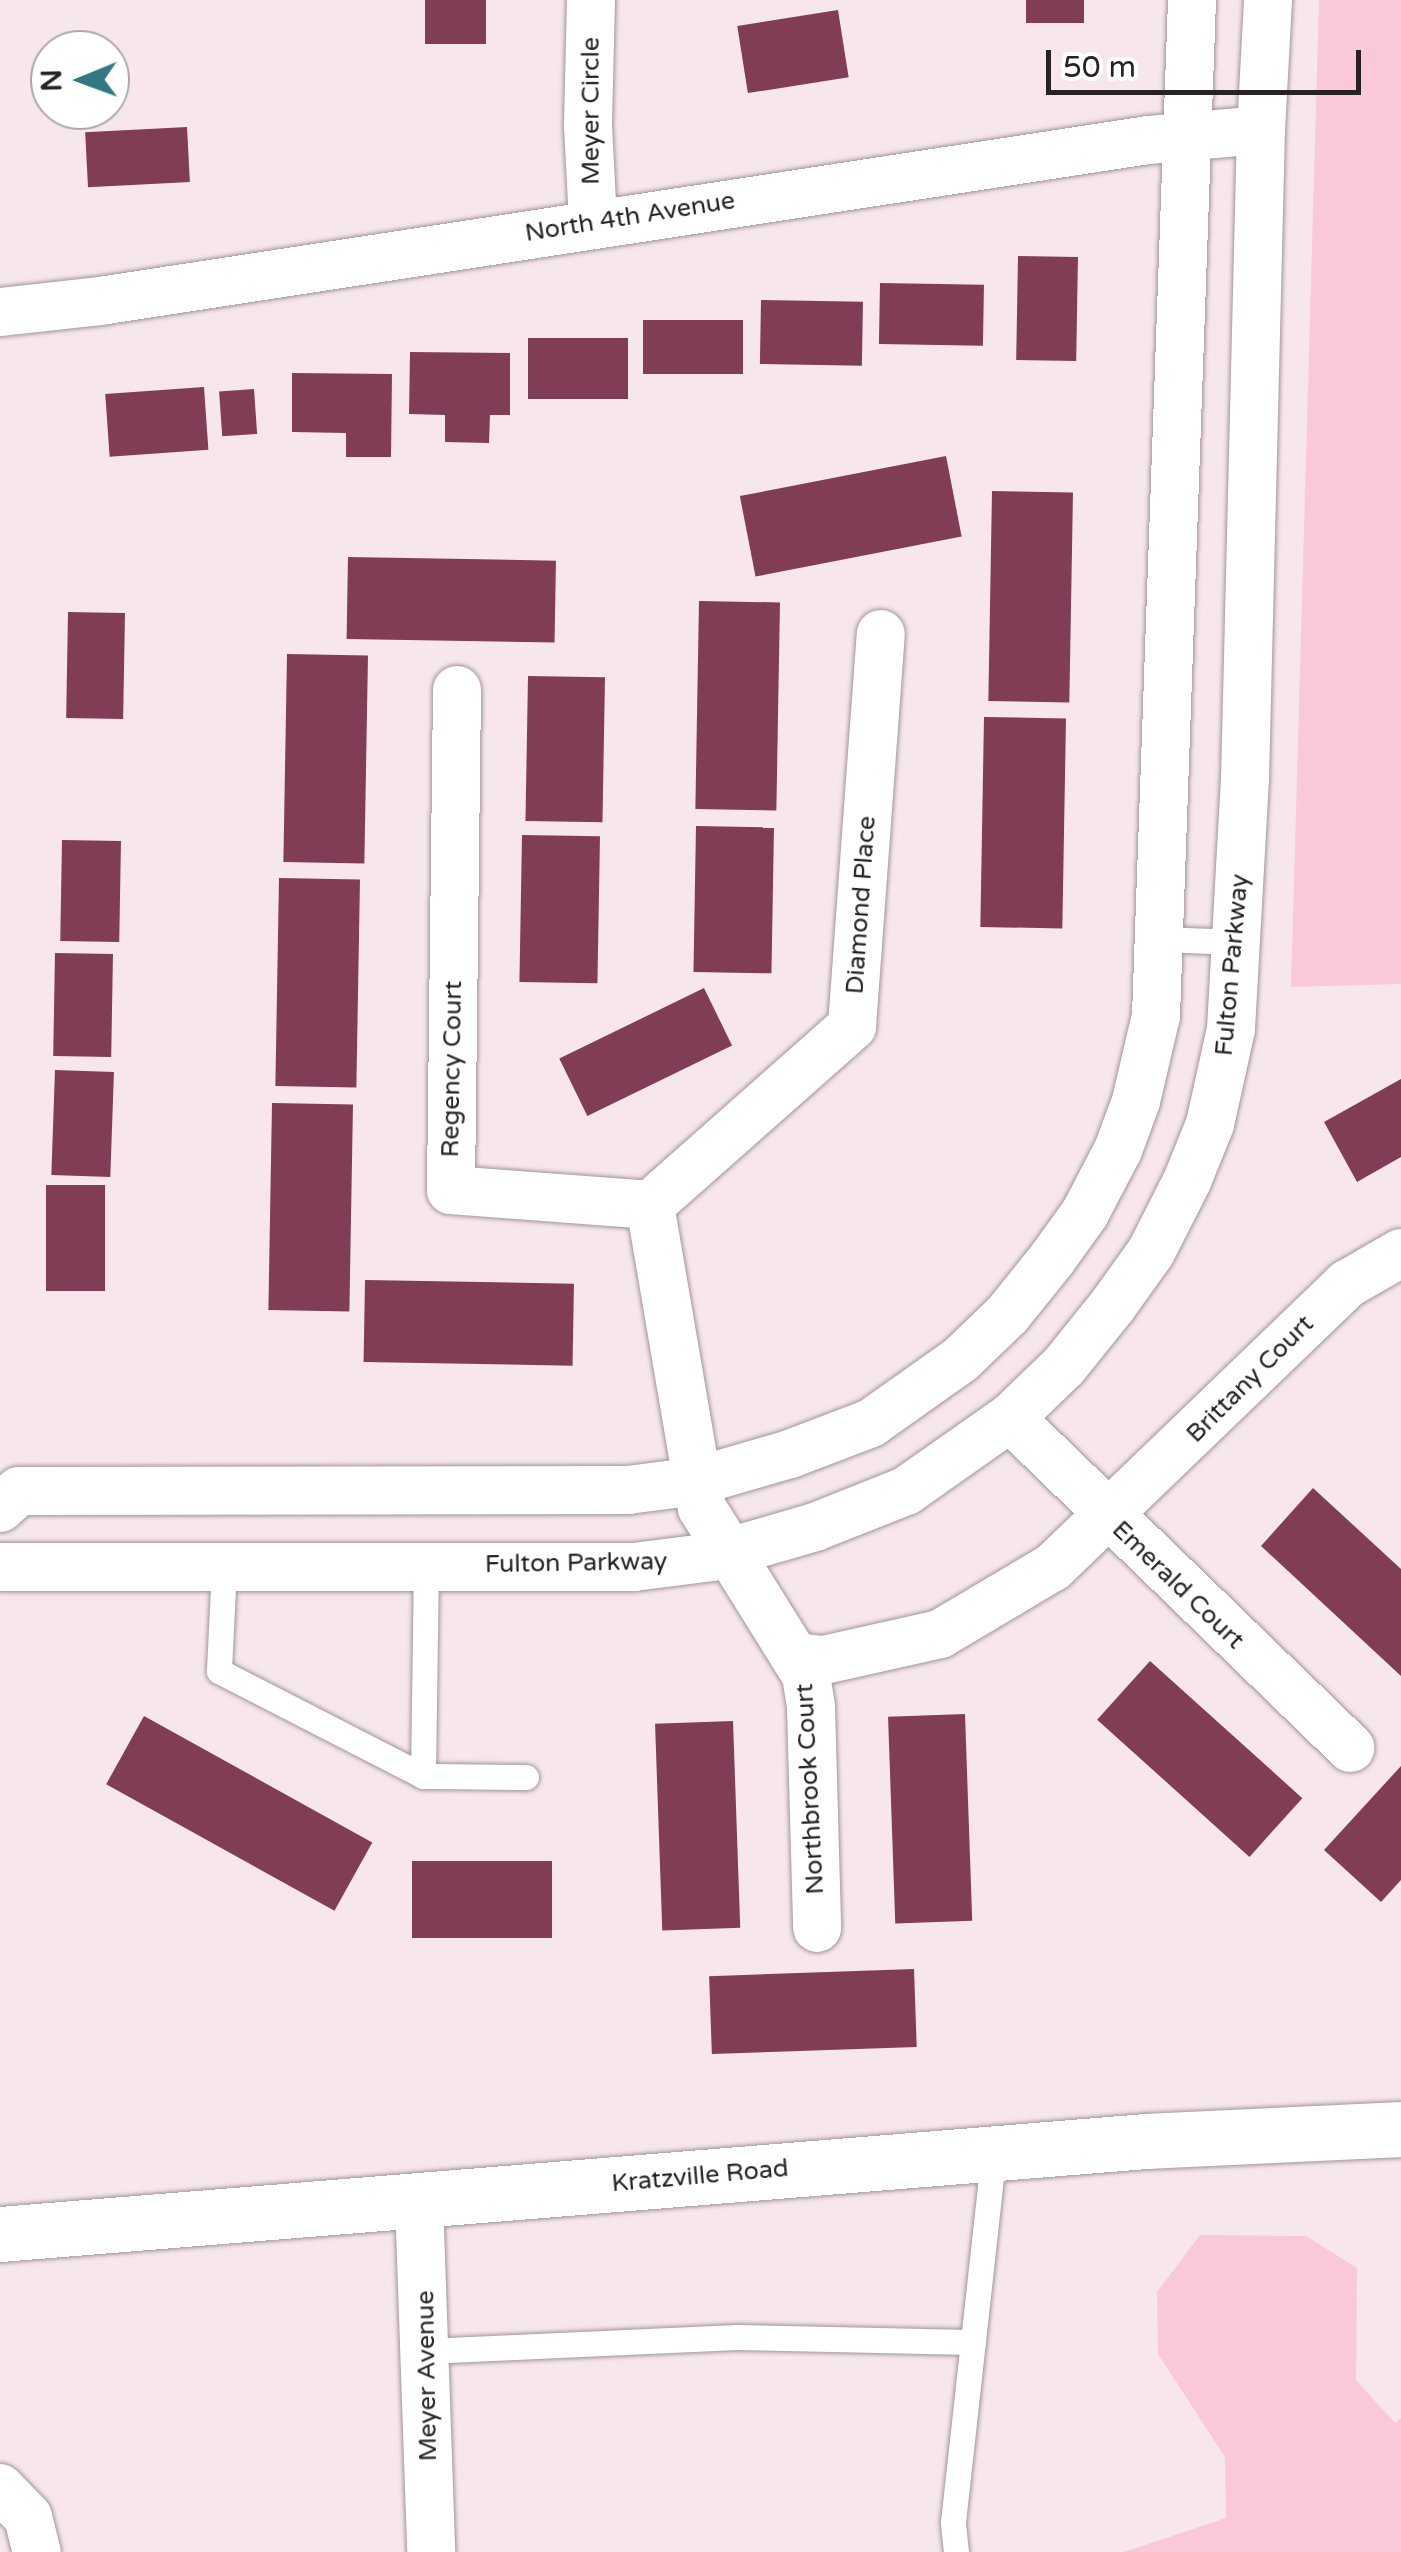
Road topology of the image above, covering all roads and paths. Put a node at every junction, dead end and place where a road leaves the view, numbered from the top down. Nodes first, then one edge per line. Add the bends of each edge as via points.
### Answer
1 (592, 0) edge
2 (1192, 0) edge
3 (1268, 0) edge
4 (1261, 130) junction
5 (1184, 136) junction
6 (593, 222) junction
7 (0, 312) edge
8 (881, 634) dead end
9 (457, 690) dead end
10 (1161, 938) junction
11 (1238, 942) junction
12 (650, 1205) junction
13 (1401, 1253) edge
14 (1010, 1418) junction
15 (697, 1482) junction
16 (0, 1508) edge
17 (1109, 1518) junction
18 (729, 1552) junction
19 (426, 1565) junction
20 (0, 1566) edge
21 (224, 1568) junction
22 (795, 1658) junction
23 (1350, 1748) dead end
24 (423, 1776) junction
25 (526, 1777) dead end
26 (817, 1928) dead end
27 (1401, 2129) edge
28 (994, 2154) junction
29 (419, 2201) junction
30 (0, 2234) edge
31 (973, 2342) junction
32 (426, 2351) junction
33 (0, 2488) edge
34 (36, 2552) edge
35 (431, 2552) edge
36 (956, 2552) edge

1 - 6 street, Meyer Circle
2 - 5 street
3 - 4 street, Fulton Parkway
4 - 5 street, North 4th Avenue
4 - 11 street, Fulton Parkway
5 - 6 street, North 4th Avenue
5 - 10 street
6 - 7 street, North 4th Avenue
8 - 12 street, Diamond Place via 852,1026
9 - 12 street, Regency Court via 451,1190
10 - 11 lane
10 - 15 street via 1156,1016 1118,1150 1085,1212 1007,1315 960,1360 870,1423
11 - 14 street, Fulton Parkway via 1231,1029 1210,1124 1187,1182 1151,1252 1113,1305
12 - 15 street
13 - 17 street, Brittany Court via 1346,1284
14 - 17 street, Emerald Court
14 - 18 street, Fulton Parkway via 906,1491
15 - 16 street via 628,1490 20,1491
15 - 18 street via 702,1508
17 - 22 street, Brittany Court via 1053,1567 940,1634 824,1660
17 - 23 street, Emerald Court
18 - 19 street, Fulton Parkway via 634,1567
18 - 22 street, Northbrook Court
19 - 21 street, Fulton Parkway
19 - 24 lane
20 - 21 street, Fulton Parkway
21 - 24 lane via 219,1671
22 - 26 street, Northbrook Court via 812,1708
24 - 25 lane
27 - 28 main road, Kratzville Road
28 - 29 main road, Kratzville Road
28 - 31 lane
29 - 30 main road, Kratzville Road
29 - 32 street, Meyer Avenue
31 - 32 lane via 737,2337
31 - 36 lane via 952,2522
32 - 35 street, Meyer Avenue
33 - 34 street via 28,2518

